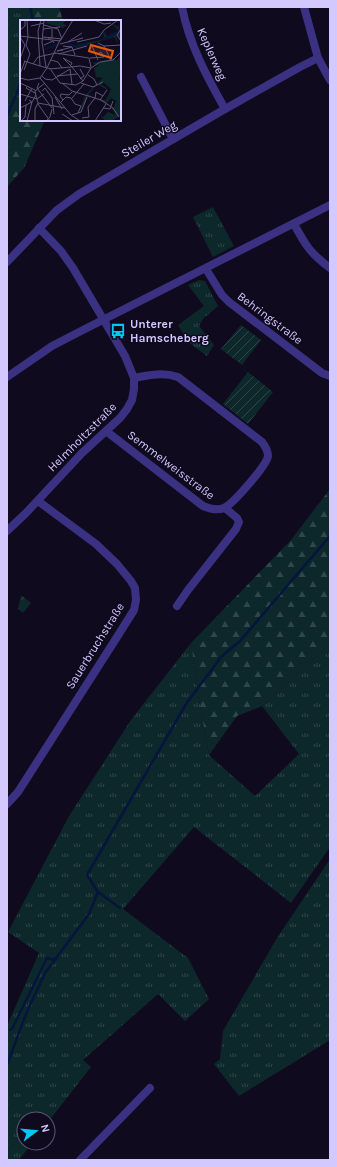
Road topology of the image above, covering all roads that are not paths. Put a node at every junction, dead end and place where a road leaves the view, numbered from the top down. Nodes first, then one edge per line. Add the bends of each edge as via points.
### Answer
1 (182, 7) edge
2 (304, 7) edge
3 (318, 58) junction
4 (140, 77) dead end
5 (330, 80) edge
6 (225, 109) junction
7 (173, 139) junction
8 (330, 205) edge
9 (294, 224) junction
10 (39, 228) junction
11 (7, 262) edge
12 (206, 268) junction
13 (330, 268) edge
14 (103, 319) junction
15 (330, 376) edge
16 (7, 377) edge
17 (134, 378) junction
18 (106, 431) junction
19 (38, 500) junction
20 (225, 508) junction
21 (7, 531) edge
22 (176, 606) dead end
23 (7, 804) edge
24 (150, 1088) dead end
25 (80, 1160) edge

1 - 6 street, Keplerweg via 201,64
2 - 3 street
3 - 5 street
3 - 6 street, Steiler Weg
4 - 7 street
6 - 7 street, Steiler Weg
7 - 10 street, Steiler Weg via 79,194 57,210
8 - 9 street
9 - 12 street
9 - 13 street via 306,247
10 - 11 street, Steiler Weg
10 - 14 street via 73,268
12 - 14 street
12 - 15 street, Behringstraße via 229,302 322,373
14 - 16 street via 52,346
14 - 17 street via 125,356
17 - 18 street, Helmholtzstraße via 134,389 129,405
17 - 20 street, Semmelweisstraße via 157,374 178,377 262,442 268,455 264,465
18 - 19 street, Helmholtzstraße
18 - 20 street, Semmelweisstraße via 203,506 218,510
19 - 21 street, Helmholtzstraße
19 - 23 street, Sauerbruchstraße via 96,544 117,564 135,588 136,600 134,610 117,637 18,792
20 - 22 street, Semmelweisstraße via 237,518 239,522 236,529
24 - 25 street

